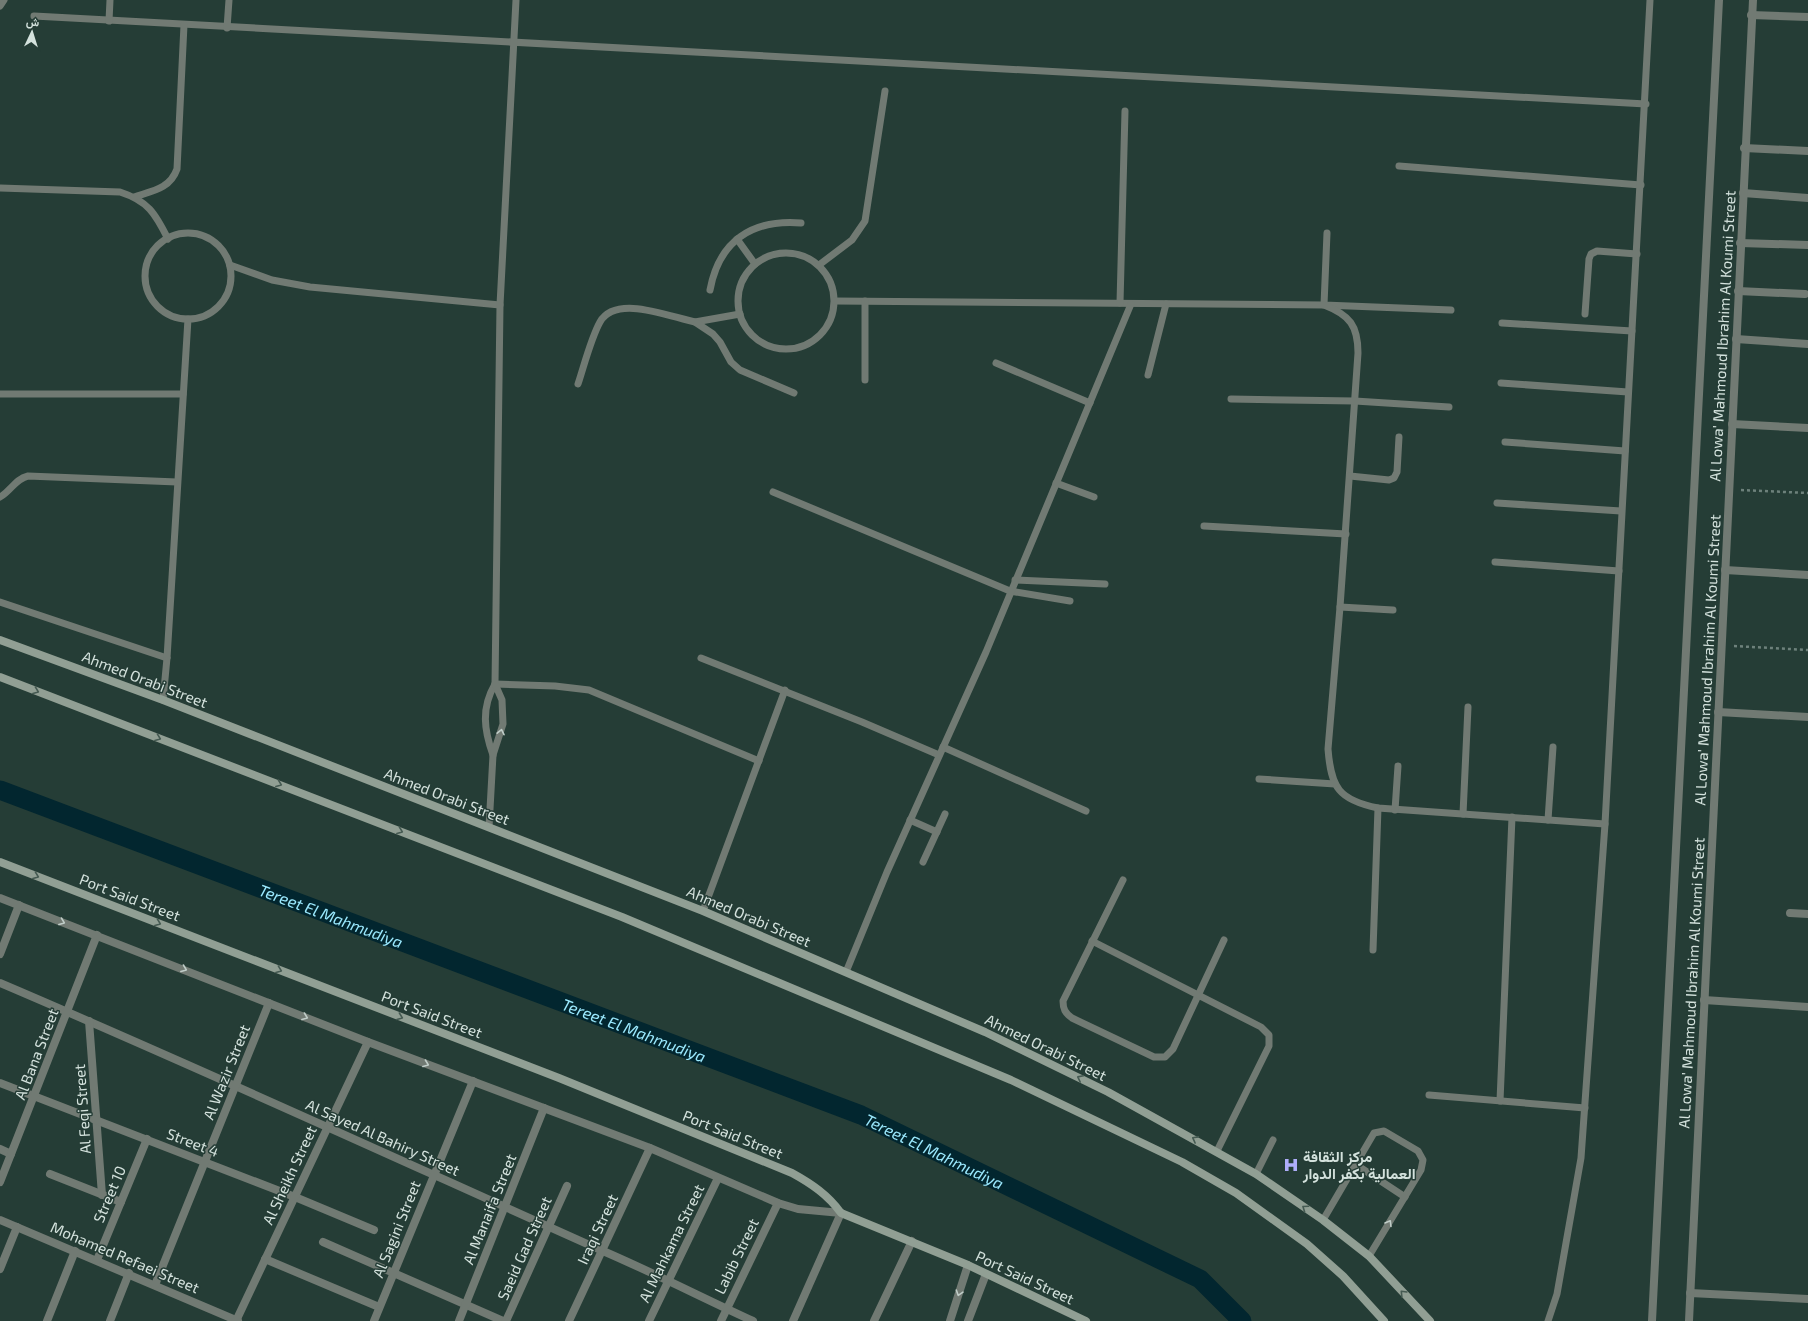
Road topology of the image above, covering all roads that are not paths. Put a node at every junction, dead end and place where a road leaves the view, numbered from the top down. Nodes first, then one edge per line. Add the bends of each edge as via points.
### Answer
1 (4, 0) edge
2 (110, 0) edge
3 (229, 0) edge
4 (516, 0) edge
5 (1650, 0) edge
6 (1719, 0) edge
7 (1753, 0) edge
8 (0, 6) edge
9 (1751, 15) junction
10 (34, 16) dead end
11 (1808, 17) edge
12 (109, 21) junction
13 (184, 25) junction
14 (227, 28) junction
15 (513, 43) junction
16 (885, 91) dead end
17 (1646, 104) junction
18 (1125, 111) dead end
19 (1744, 148) junction
20 (1808, 151) edge
21 (1399, 166) dead end
22 (1641, 185) junction
23 (0, 188) edge
24 (1743, 193) junction
25 (134, 196) junction
26 (1808, 198) edge
27 (801, 223) dead end
28 (1327, 233) dead end
29 (168, 238) junction
30 (737, 239) junction
31 (1740, 243) junction
32 (1808, 245) edge
33 (1637, 254) junction
34 (755, 264) junction
35 (230, 265) junction
36 (819, 266) junction
37 (710, 290) dead end
38 (1738, 291) junction
39 (1805, 294) dead end
40 (835, 301) junction
41 (865, 301) junction
42 (1120, 303) junction
43 (1131, 304) junction
44 (1166, 304) junction
45 (500, 305) junction
46 (1324, 305) junction
47 (1451, 310) dead end
48 (740, 314) junction
49 (1585, 314) dead end
50 (188, 319) junction
51 (695, 322) junction
52 (1502, 323) dead end
53 (1632, 331) junction
54 (1736, 339) junction
55 (1808, 344) edge
56 (996, 363) dead end
57 (1148, 375) dead end
58 (865, 380) dead end
59 (1501, 383) dead end
60 (578, 384) dead end
61 (1628, 392) junction
62 (794, 393) dead end
63 (0, 394) edge
64 (183, 394) junction
65 (1232, 399) dead end
66 (1355, 401) junction
67 (1090, 403) junction
68 (1448, 407) dead end
69 (1732, 424) junction
70 (1808, 428) edge
71 (1399, 438) dead end
72 (1504, 442) dead end
73 (1625, 451) junction
74 (1350, 476) junction
75 (177, 482) junction
76 (1056, 483) junction
77 (774, 492) dead end
78 (0, 497) edge
79 (1094, 497) dead end
80 (1498, 503) dead end
81 (1621, 511) junction
82 (1204, 526) dead end
83 (1346, 534) junction
84 (1495, 562) dead end
85 (1725, 570) junction
86 (1618, 571) junction
87 (1808, 575) edge
88 (1015, 580) junction
89 (1105, 584) dead end
90 (1010, 591) junction
91 (1070, 601) dead end
92 (0, 602) edge
93 (1340, 607) junction
94 (1393, 610) dead end
95 (0, 640) edge
96 (167, 658) junction
97 (702, 658) dead end
98 (0, 677) edge
99 (495, 684) junction
100 (785, 690) junction
101 (163, 700) junction
102 (1468, 708) dead end
103 (1718, 712) junction
104 (1808, 717) edge
105 (943, 747) junction
106 (1553, 747) dead end
107 (493, 755) junction
108 (939, 755) junction
109 (759, 761) junction
110 (1398, 766) dead end
111 (1259, 779) dead end
112 (1335, 784) junction
113 (1378, 808) junction
114 (1395, 810) junction
115 (1086, 811) dead end
116 (945, 814) dead end
117 (1463, 814) junction
118 (1512, 818) junction
119 (910, 820) junction
120 (1548, 820) junction
121 (1605, 824) junction
122 (489, 828) junction
123 (937, 832) junction
124 (0, 862) edge
125 (923, 862) dead end
126 (1123, 880) dead end
127 (0, 898) edge
128 (19, 905) junction
129 (703, 911) junction
130 (1790, 913) dead end
131 (1808, 914) edge
132 (97, 936) junction
133 (1224, 940) dead end
134 (1092, 941) junction
135 (1373, 950) dead end
136 (0, 954) edge
137 (846, 972) junction
138 (0, 983) edge
139 (1198, 995) junction
140 (1704, 1000) junction
141 (269, 1003) junction
142 (1808, 1006) edge
143 (67, 1012) junction
144 (89, 1021) junction
145 (368, 1042) junction
146 (473, 1081) junction
147 (0, 1083) edge
148 (235, 1086) junction
149 (1429, 1095) dead end
150 (34, 1096) junction
151 (1500, 1101) junction
152 (544, 1108) junction
153 (1585, 1108) junction
154 (97, 1120) junction
155 (328, 1127) junction
156 (147, 1139) junction
157 (1273, 1140) dead end
158 (650, 1148) junction
159 (0, 1149) edge
160 (1217, 1151) junction
161 (11, 1154) junction
162 (205, 1162) junction
163 (1355, 1164) junction
164 (50, 1174) dead end
165 (1256, 1174) junction
166 (434, 1175) junction
167 (718, 1178) junction
168 (0, 1182) edge
169 (567, 1186) dead end
170 (102, 1195) junction
171 (1405, 1196) junction
172 (295, 1197) junction
173 (121, 1202) junction
174 (778, 1203) junction
175 (505, 1207) junction
176 (841, 1213) junction
177 (0, 1220) edge
178 (1322, 1220) junction
179 (17, 1227) junction
180 (548, 1228) junction
181 (374, 1230) dead end
182 (912, 1241) junction
183 (323, 1242) dead end
184 (602, 1250) junction
185 (75, 1251) junction
186 (1369, 1256) junction
187 (265, 1259) junction
188 (97, 1260) junction
189 (968, 1265) junction
190 (0, 1269) edge
191 (129, 1273) junction
192 (393, 1273) junction
193 (986, 1274) junction
194 (668, 1281) junction
195 (155, 1285) junction
196 (1690, 1293) junction
197 (1808, 1299) edge
198 (466, 1304) junction
199 (379, 1307) junction
200 (726, 1309) junction
201 (47, 1321) edge
202 (110, 1321) edge
203 (237, 1321) edge
204 (374, 1321) edge
205 (459, 1321) edge
206 (504, 1321) edge
207 (569, 1321) edge
208 (648, 1321) edge
209 (721, 1321) edge
210 (753, 1321) edge
211 (793, 1321) edge
212 (874, 1321) edge
213 (950, 1321) edge
214 (968, 1321) edge
215 (1086, 1321) edge
216 (1384, 1321) edge
217 (1430, 1321) edge
218 (1548, 1321) edge
219 (1652, 1321) edge
220 (1689, 1321) edge

1 - 8 lane
2 - 12 lane
3 - 14 lane
4 - 15 lane
5 - 17 lane
6 - 219 street
7 - 9 street, Al Lowa' Mahmoud Ibrahim Al Koumi Street
9 - 11 street
9 - 19 street, Al Lowa' Mahmoud Ibrahim Al Koumi Street
10 - 12 lane
12 - 13 lane
13 - 14 lane
13 - 25 lane via 177,169 168,185
14 - 15 lane
15 - 17 lane
15 - 45 lane
16 - 36 lane via 866,220 852,240
17 - 22 lane
18 - 42 lane
19 - 20 street
19 - 24 street, Al Lowa' Mahmoud Ibrahim Al Koumi Street
21 - 22 lane
22 - 33 lane
23 - 25 lane via 120,192
24 - 26 street
24 - 31 street, Al Lowa' Mahmoud Ibrahim Al Koumi Street
25 - 29 lane via 155,214
27 - 30 lane via 767,223 751,229
28 - 46 lane
29 - 35 lane via 180,234 206,237 225,254
29 - 50 lane via 156,247 149,259 145,273 146,287 152,300 162,310 174,317
30 - 34 lane
30 - 37 lane via 718,262
31 - 32 street
31 - 38 street, Al Lowa' Mahmoud Ibrahim Al Koumi Street
33 - 49 lane via 1597,251 1591,254
33 - 53 lane
34 - 36 lane via 770,255 788,253 804,256
34 - 48 lane via 742,281 738,302
35 - 45 lane via 272,280 304,286
35 - 50 lane via 229,291 222,303 207,315
36 - 40 lane via 831,282
38 - 39 street
38 - 54 street, Al Lowa' Mahmoud Ibrahim Al Koumi Street
40 - 41 lane
40 - 48 lane via 830,322 817,339 797,348 776,348 756,339 742,322
41 - 42 lane
41 - 58 lane
42 - 43 lane
43 - 44 lane
43 - 67 lane
44 - 46 lane
44 - 57 lane
45 - 99 lane
46 - 47 lane
46 - 66 lane via 1339,311 1347,318 1358,337
48 - 51 lane
50 - 64 lane
51 - 60 lane via 634,308 610,311 599,323
51 - 62 lane via 713,334 731,362 740,370
52 - 53 lane
53 - 61 lane
54 - 55 street
54 - 69 street, Al Lowa' Mahmoud Ibrahim Al Koumi Street
56 - 67 lane
59 - 61 lane
61 - 73 lane
63 - 64 lane
64 - 75 lane
65 - 66 lane
66 - 68 lane
66 - 74 lane
67 - 76 lane
69 - 70 street
69 - 85 street, Al Lowa' Mahmoud Ibrahim Al Koumi Street
71 - 74 lane via 1397,472 1394,478 1388,480
72 - 73 lane
73 - 81 lane
74 - 83 lane
75 - 78 lane via 28,476 18,480
75 - 96 lane
76 - 79 lane
76 - 88 lane
77 - 90 lane
80 - 81 lane
81 - 86 lane
82 - 83 lane
83 - 93 lane
84 - 86 lane
85 - 87 street
85 - 103 street, Al Lowa' Mahmoud Ibrahim Al Koumi Street
86 - 121 lane
88 - 89 lane
88 - 90 lane
90 - 91 lane
90 - 105 lane via 986,652
92 - 96 lane
93 - 94 lane
93 - 112 lane via 1328,749 1329,766
95 - 101 main road, Ahmed Orabi Street
96 - 101 lane
97 - 100 lane
98 -> 216 main road via 622,917 1011,1080 1182,1162 1236,1193 1344,1276
107 -> 99 lane via 500,734 503,708
99 - 107 lane via 485,708 485,724
99 - 109 lane via 589,690
100 - 108 lane
100 - 109 lane
101 - 122 main road, Ahmed Orabi Street
102 - 117 lane
103 - 104 street
103 - 140 street, Al Lowa' Mahmoud Ibrahim Al Koumi Street
105 - 108 lane
105 - 115 lane
106 - 120 lane
107 - 122 lane
108 - 119 lane
109 - 129 lane
110 - 114 lane
111 - 112 lane
112 - 113 lane via 1338,791 1348,798
113 - 114 lane
113 - 135 lane
114 - 117 lane
116 - 123 lane
117 - 118 lane
118 - 120 lane
118 - 151 lane
119 - 123 lane
119 - 137 lane
120 - 121 lane
121 - 153 lane
122 - 129 main road, Ahmed Orabi Street
123 - 125 lane
124 -> 176 main road, Port Said Street via 559,1078 792,1173 814,1185
126 - 134 lane
127 - 128 street, Port Said Street
128 -> 132 street, Port Said Street
128 - 136 street
129 - 137 main road, Ahmed Orabi Street
130 - 131 street
132 -> 141 street, Port Said Street
132 - 143 street, Al Bana Street
133 - 139 lane
134 - 139 lane
134 - 139 lane via 1062,1002 1066,1014 1072,1018 1154,1057 1165,1057 1173,1049
160 -> 137 main road, Ahmed Orabi Street via 1046,1061
138 - 143 street, Al Sayed Al Bahiry Street
139 - 160 lane via 1261,1027 1269,1035 1270,1040
140 - 142 street
140 - 196 street, Al Lowa' Mahmoud Ibrahim Al Koumi Street
141 -> 145 street, Port Said Street
141 - 148 street, Al Wazir Street
143 - 144 street, Al Sayed Al Bahiry Street
143 - 150 street, Al Bana Street
144 - 148 street, Al Sayed Al Bahiry Street
144 - 154 street, Al Feqi Street
145 -> 146 street, Port Said Street
145 - 155 street, Al Sheikh Street
146 - 152 street, Port Said Street
146 - 166 street, Al Sagini Street
147 - 150 street, Street 4
148 - 155 street, Al Sayed Al Bahiry Street
148 - 162 street, Al Wazir Street
149 - 151 lane
150 - 154 street, Street 4
150 - 161 street, Al Bana Street
151 - 153 lane
152 - 158 street, Port Said Street
152 - 175 street, Al Manaifa Street
153 - 218 lane via 1581,1158 1556,1294
154 - 156 street, Street 4
154 - 170 street, Al Feqi Street
155 - 166 street, Al Sayed Al Bahiry Street
155 - 172 street, Al Sheikh Street
156 - 162 street, Street 4
156 - 173 street, Street 10
157 - 165 lane
158 - 167 street, Port Said Street
158 - 184 street, Iraqi Street
159 - 161 street
160 - 165 main road, Ahmed Orabi Street
161 - 168 street, Al Bana Street
162 - 172 street, Street 4
162 - 195 street, Al Wazir Street
163 - 171 lane
163 - 171 lane via 1374,1133 1380,1131 1418,1151 1423,1165
163 - 178 lane
164 - 170 street
178 -> 165 main road, Ahmed Orabi Street
166 - 175 street, Al Sayed Al Bahiry Street
166 - 192 street, Al Sagini Street
167 - 174 street, Port Said Street
167 - 194 street, Al Mahkama Street
169 - 180 street, Saeid Gad Street
170 - 173 street
186 -> 171 lane
172 - 181 street, Street 4
172 - 187 street, Al Sheikh Street
173 - 188 street, Street 10
174 - 176 street, Port Said Street via 805,1210
174 - 200 street, Labib Street
175 - 180 street, Al Sayed Al Bahiry Street
175 - 198 street, Al Manaifa Street
176 - 182 main road, Port Said Street
176 - 211 street
177 - 179 street, Mohamed Refaei Street
178 - 186 main road, Ahmed Orabi Street
179 - 185 street, Mohamed Refaei Street
179 - 190 street
180 - 184 street, Al Sayed Al Bahiry Street
180 - 206 street, Saeid Gad Street
182 - 189 main road, Port Said Street
182 - 212 street
183 - 192 street
184 - 194 street, Al Sayed Al Bahiry Street
184 - 207 street, Iraqi Street
185 - 188 street, Mohamed Refaei Street
185 - 201 street
217 -> 186 main road, Ahmed Orabi Street
187 - 199 street
187 - 203 street, Al Sheikh Street
188 - 191 street, Mohamed Refaei Street
189 - 193 main road, Port Said Street
189 -> 213 street
191 - 195 street, Mohamed Refaei Street
191 - 202 street
192 - 198 street
192 - 199 street, Al Sagini Street
193 - 214 street
193 - 215 main road, Port Said Street
194 - 200 street, Al Sayed Al Bahiry Street
194 - 208 street, Al Mahkama Street
195 - 203 street, Mohamed Refaei Street
196 - 197 street
196 - 220 street, Al Lowa' Mahmoud Ibrahim Al Koumi Street
198 - 205 street, Al Manaifa Street
198 - 206 street
199 - 204 street, Al Sagini Street
200 - 209 street, Labib Street
200 - 210 street, Al Sayed Al Bahiry Street

